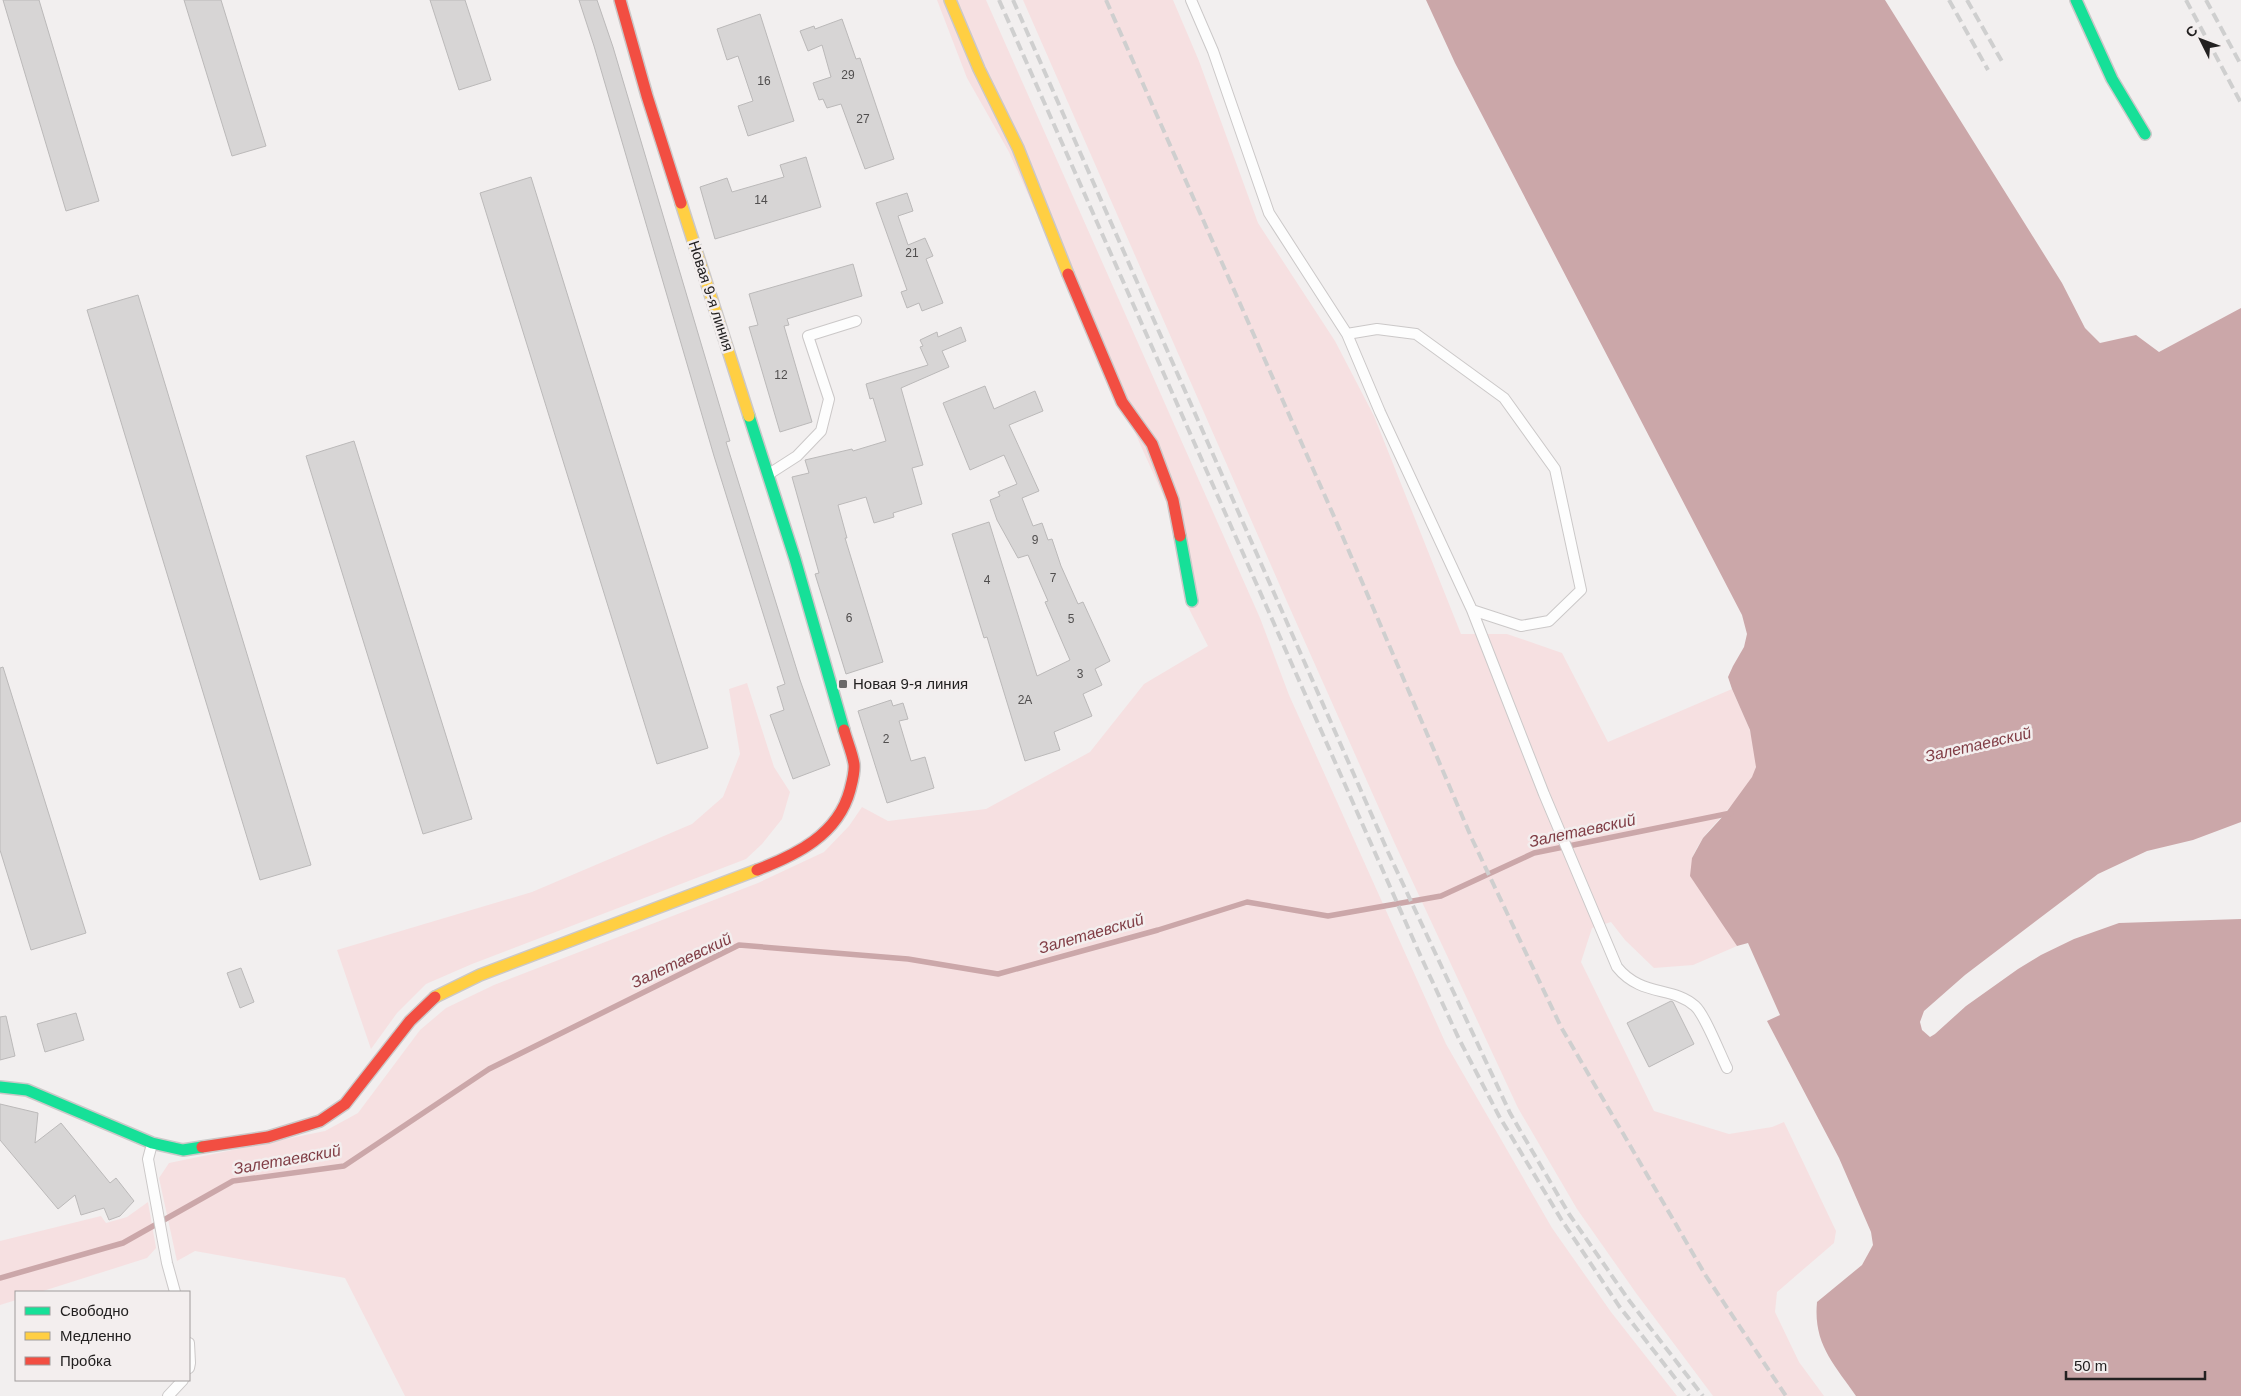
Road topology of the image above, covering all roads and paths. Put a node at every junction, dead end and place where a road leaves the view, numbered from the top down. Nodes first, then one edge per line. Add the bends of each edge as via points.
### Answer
1 (620, 0) edge
2 (950, 0) edge
3 (1191, 0) edge
4 (2076, 0) edge
5 (2145, 134) dead end
6 (856, 321) dead end
7 (1348, 334) junction
8 (768, 475) junction
9 (1192, 601) dead end
10 (1472, 610) junction
11 (1727, 1068) dead end
12 (0, 1087) edge
13 (152, 1143) junction
14 (175, 1291) edge
15 (182, 1381) edge
16 (168, 1396) edge

1 - 8 street, Новая 9-я линия via 647,96
2 - 9 street via 1018,148 1122,402 1152,444 1173,500
3 - 7 lane via 1213,52 1268,213
4 - 5 street via 2112,79
6 - 8 lane via 808,336 829,399 822,431 797,456
7 - 10 lane via 1380,412
7 - 10 lane via 1377,328 1416,334 1504,398 1554,469 1582,590 1549,621 1520,626
8 - 13 street, Новая 9-я линия via 854,765 852,790 842,815 819,840 789,858 480,975 436,996 410,1021 345,1104 320,1121 268,1137 183,1150
10 - 11 lane via 1544,794 1617,967 1638,985 1682,998 1697,1008
12 - 13 street via 27,1090
13 - 14 lane via 148,1159
15 - 16 lane

